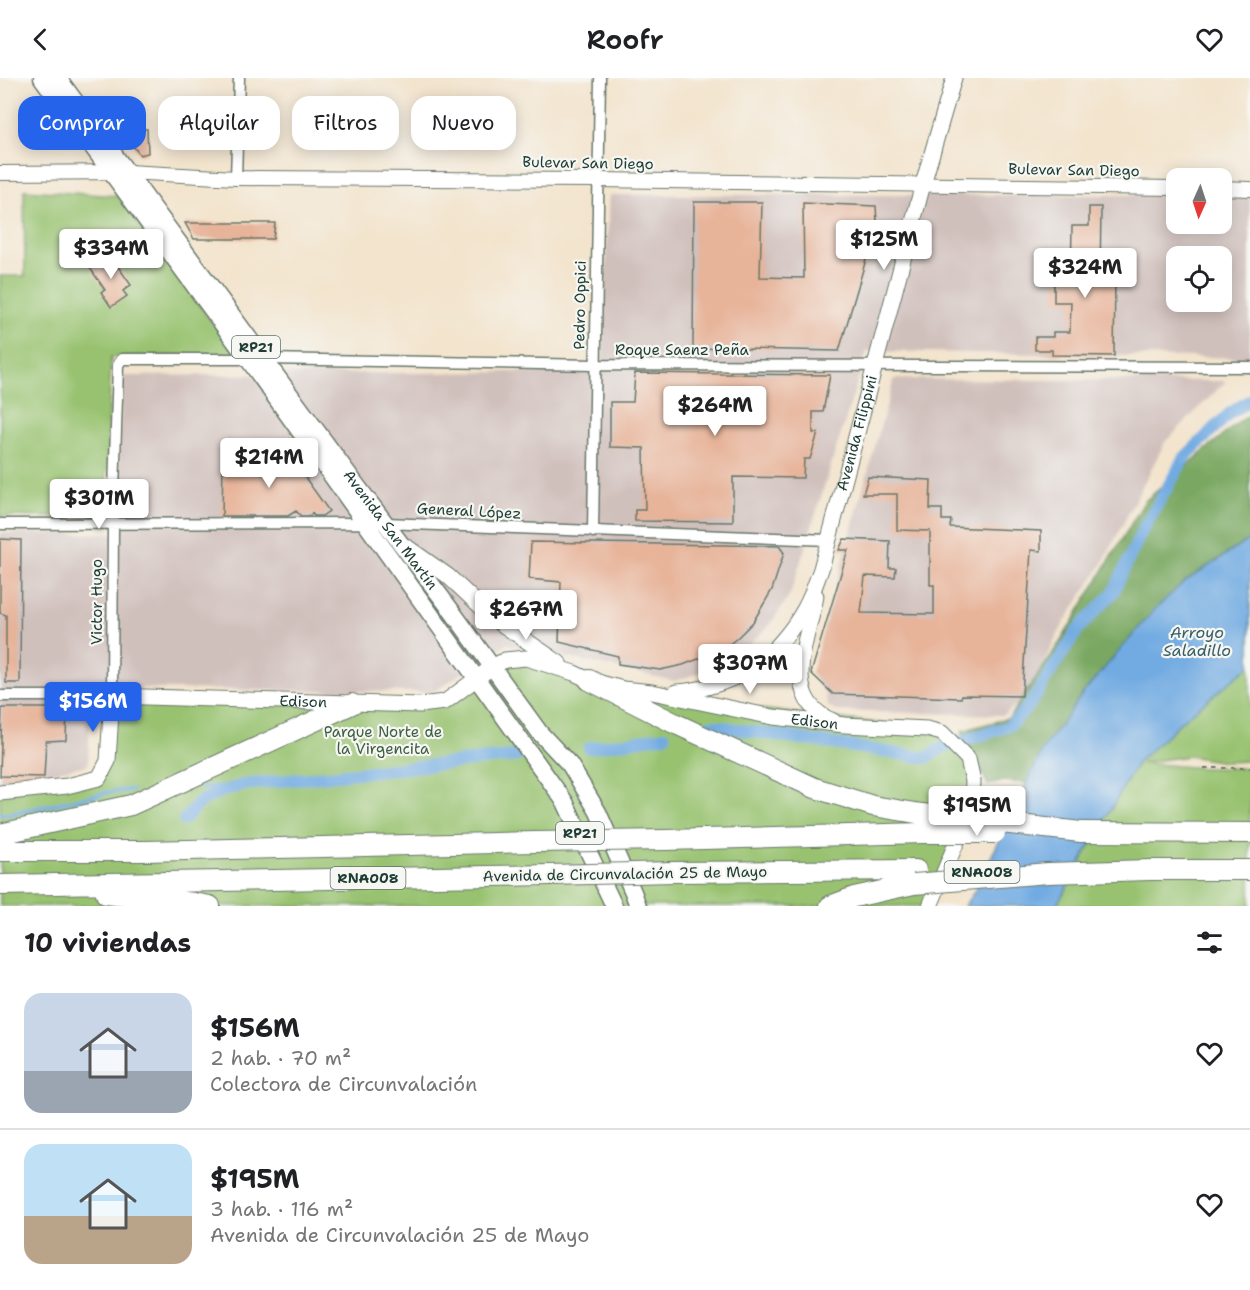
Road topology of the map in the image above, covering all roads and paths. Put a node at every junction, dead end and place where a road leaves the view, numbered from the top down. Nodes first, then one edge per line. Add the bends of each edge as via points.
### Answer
1 (42, 78) edge
2 (58, 78) edge
3 (239, 78) edge
4 (600, 78) edge
5 (954, 78) edge
6 (0, 172) edge
7 (120, 172) junction
8 (236, 178) junction
9 (597, 180) junction
10 (923, 184) junction
11 (1166, 188) edge
12 (1232, 189) edge
13 (1250, 189) edge
14 (257, 359) junction
15 (594, 364) junction
16 (117, 365) joint
17 (876, 366) junction
18 (1250, 367) edge
19 (365, 523) junction
20 (385, 523) junction
21 (0, 524) edge
22 (113, 524) junction
23 (593, 532) junction
24 (829, 540) junction
25 (402, 543) junction
26 (821, 570) junction
27 (492, 667) junction
28 (582, 677) junction
29 (475, 678) junction
30 (652, 692) junction
31 (0, 696) edge
32 (112, 696) junction
33 (352, 704) junction
34 (845, 725) junction
35 (1204, 768) dead end
36 (1250, 768) edge
37 (0, 793) edge
38 (923, 824) junction
39 (1250, 833) edge
40 (0, 834) edge
41 (0, 851) edge
42 (1250, 870) edge
43 (915, 877) junction
44 (2, 885) edge
45 (96, 888) junction
46 (210, 906) edge
47 (614, 906) edge
48 (638, 906) edge
49 (830, 906) edge
50 (930, 906) edge

1 - 7 main road, Avenida San Martín / RP21
2 - 7 main road, Avenida San Martín / RP21
3 - 8 street
4 - 9 street, Pedro Oppici
5 - 10 main road, Avenida Filippini
6 - 7 street, Bulevar San Diego
7 - 8 street, Bulevar San Diego
7 - 14 main road, Avenida San Martín / RP21
8 - 9 street, Bulevar San Diego
9 - 10 street, Bulevar San Diego
9 - 15 street, Pedro Oppici
10 - 11 street, Bulevar San Diego
10 - 17 main road, Avenida Filippini
12 - 13 street
14 - 15 street, Roque Saenz Peña
14 - 16 street, Roque Saenz Peña via 122,359
14 - 19 main road, Avenida San Martín / RP21
14 - 20 main road, Avenida San Martín / RP21
15 - 17 street, Roque Saenz Peña
15 - 23 street, Pedro Oppici
16 - 22 street, Victor Hugo
17 - 18 street, Roque Saenz Peña
17 - 24 main road, Avenida Filippini
19 - 20 street, General López
19 - 22 street, General López
19 - 29 main road, Avenida San Martín / RP21
20 - 23 street, General López
20 - 25 main road, Avenida San Martín / RP21
21 - 22 street, General López
22 - 32 street, Victor Hugo
23 - 24 street, General López
24 - 26 main road, Avenida Filippini
25 - 27 main road, Avenida San Martín / RP21
25 - 28 main road via 448,576 493,618
26 - 30 main road, Avenida Filippini via 788,633 757,664 725,681 688,691
26 - 34 main road via 801,658 800,682 817,712
27 - 28 main road, Edison via 505,660 526,658
27 - 29 main road, Edison
27 - 48 main road, Avenida San Martín / RP21 via 540,733 570,765 598,812
28 - 30 main road, Edison via 623,689
28 - 38 highway, RNA008 via 815,788
29 - 33 main road, Edison via 444,702
29 - 47 main road, Avenida San Martín / RP21 via 565,802
30 - 34 main road, Edison via 773,717
31 - 32 street, Edison
32 - 33 main road, Edison
32 - 37 main road via 108,761 99,778 67,786
33 - 40 highway via 131,805
34 - 50 main road, Edison via 942,733 968,759 973,781 972,805
35 - 36 path
38 - 39 highway, RNA008, bridge via 1081,832
38 - 41 highway, RNA008, bridge via 666,840
42 - 43 highway, bridge
43 - 45 highway, Avenida de Circunvalación 25 de Mayo / RNA008, bridge via 674,872 185,882
43 - 49 highway
44 - 45 highway, Avenida de Circunvalación 25 de Mayo / RNA008
45 - 46 highway, RNA008

